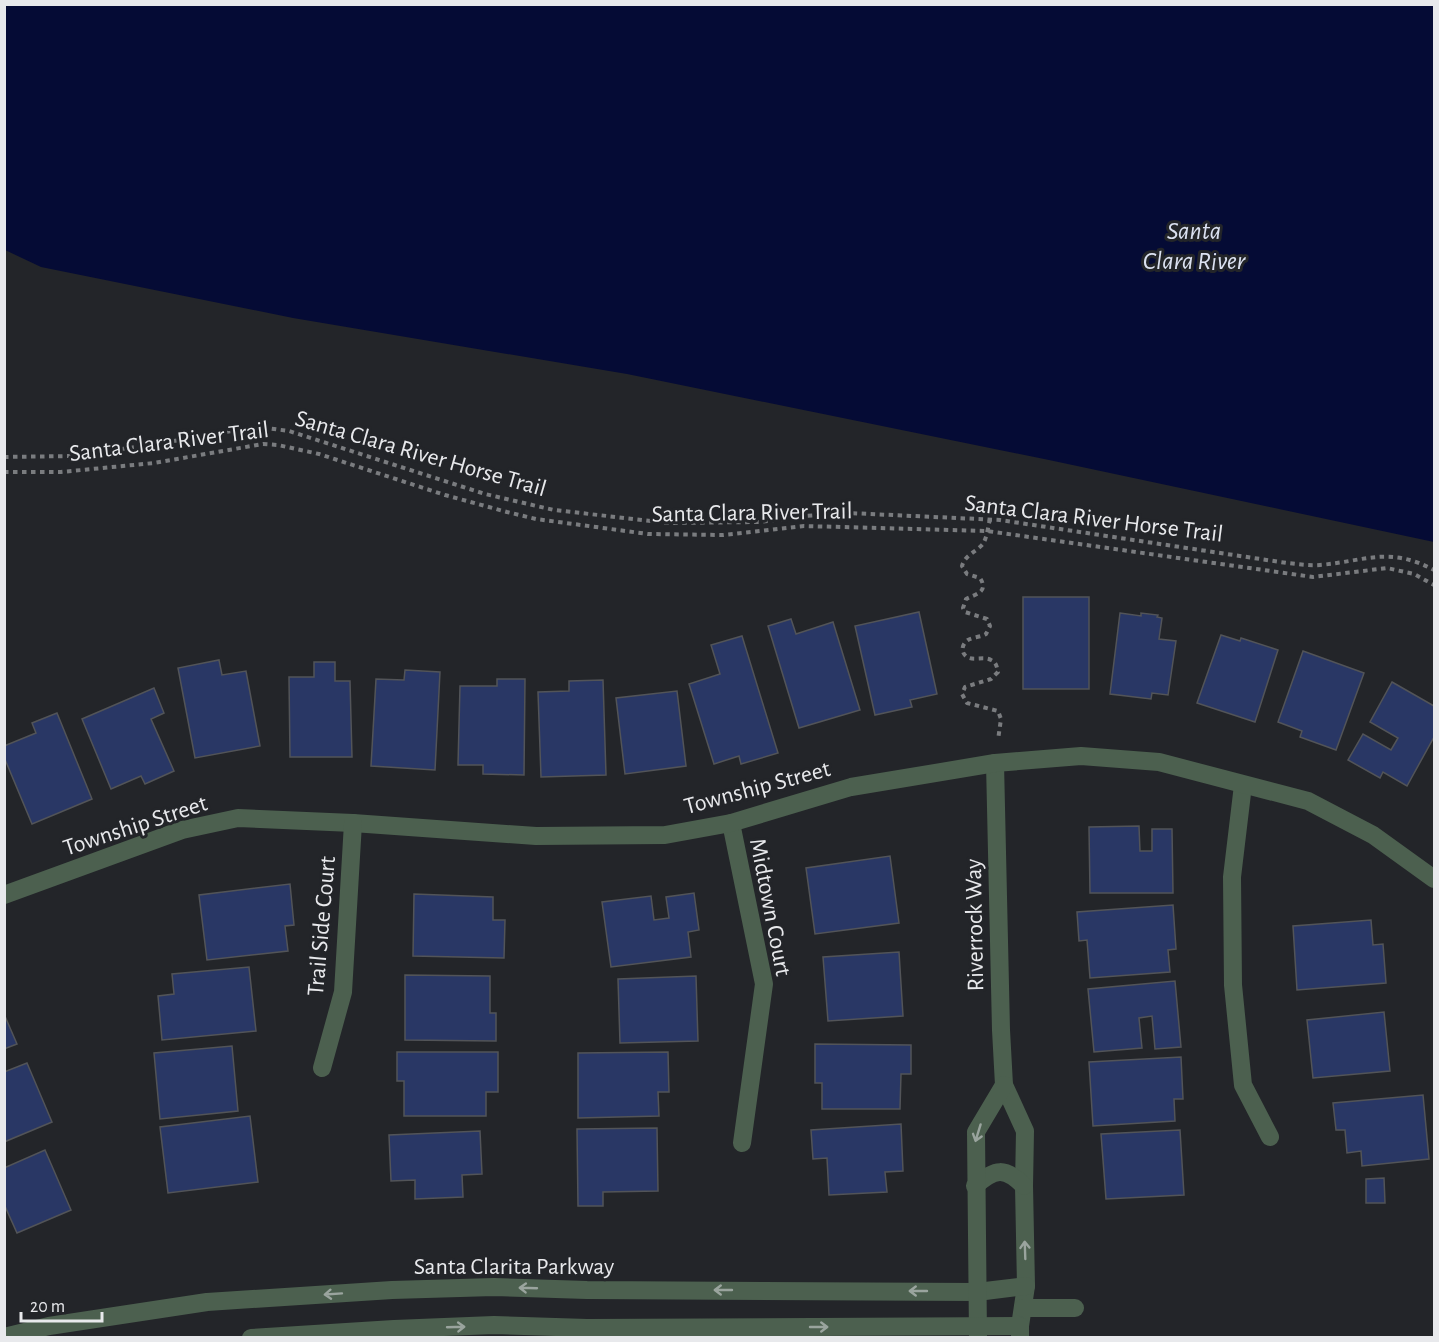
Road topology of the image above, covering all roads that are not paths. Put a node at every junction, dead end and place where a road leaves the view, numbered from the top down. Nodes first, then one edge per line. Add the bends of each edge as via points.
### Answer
1 (995, 763) junction
2 (1243, 785) junction
3 (354, 823) junction
4 (730, 823) junction
5 (1434, 879) edge
6 (4, 895) edge
7 (322, 1068) dead end
8 (1004, 1085) junction
9 (1270, 1137) dead end
10 (742, 1143) dead end
11 (975, 1186) junction
12 (1024, 1186) junction
13 (1026, 1286) junction
14 (976, 1292) junction
15 (1075, 1308) dead end
16 (1021, 1324) edge
17 (977, 1332) edge
18 (4, 1337) edge
19 (251, 1338) edge

1 - 2 street, Township Street via 1081,756 1159,762
1 - 4 street, Township Street via 851,787
1 - 8 street, Riverrock Way
2 - 5 street, Township Street via 1308,801 1373,836
2 - 9 street via 1232,877 1233,985 1243,1085
3 - 4 street, Township Street via 536,836 665,835
3 - 6 street, Township Street via 238,818 182,830
3 - 7 street, Trail Side Court via 343,992
4 - 10 street, Midtown Court via 764,984
8 -> 11 street via 976,1132
8 - 12 street, Riverrock Way via 1025,1131
11 - 12 street via 987,1175 999,1172 1012,1174
11 - 14 street
13 -> 12 street, Riverrock Way
13 - 14 street, Santa Clarita Parkway
13 - 16 street, Riverrock Way
14 - 17 street
14 -> 18 street, Santa Clarita Parkway via 494,1287 392,1290 207,1302 49,1326
15 - 16 street
16 - 17 street
19 -> 17 street via 494,1325

